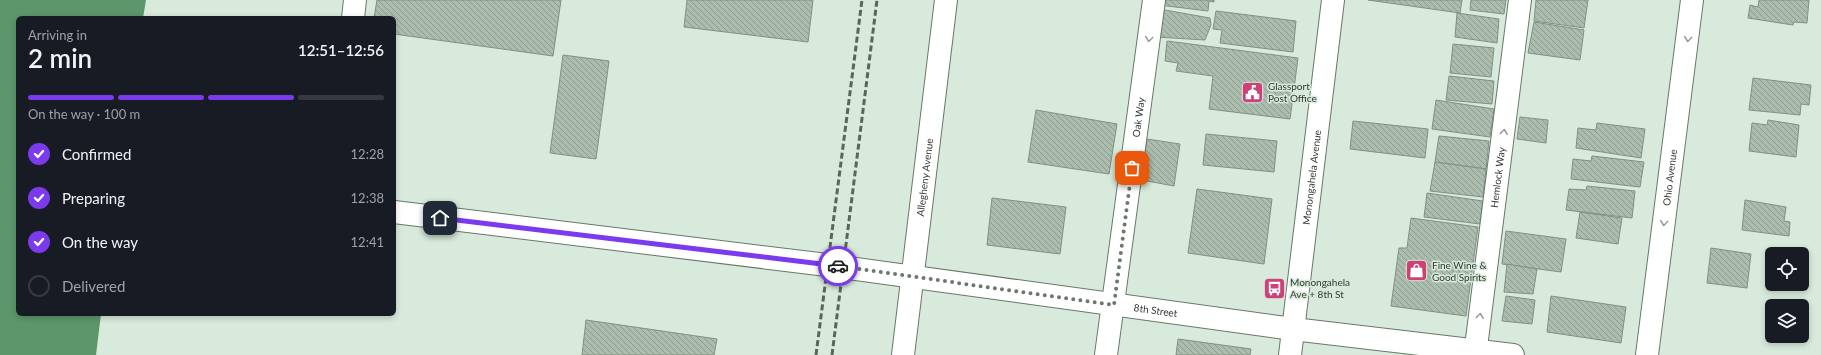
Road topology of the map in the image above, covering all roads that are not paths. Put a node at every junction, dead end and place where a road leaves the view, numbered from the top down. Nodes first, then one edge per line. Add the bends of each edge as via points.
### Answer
1 (355, 0) edge
2 (946, 0) edge
3 (1154, 0) edge
4 (1333, 0) edge
5 (1520, 0) edge
6 (1692, 0) edge
7 (353, 16) edge
8 (396, 212) edge
9 (914, 277) junction
10 (1114, 305) junction
11 (1293, 329) junction
12 (1476, 353) edge
13 (903, 355) edge
14 (1106, 355) edge
15 (1290, 355) edge
16 (1513, 355) edge
17 (1647, 355) edge

1 - 7 street
2 - 9 street, Allegheny Avenue
3 -> 10 street, Oak Way
4 - 11 street, Monongahela Avenue
12 -> 5 street, Hemlock Way
6 -> 17 street, Ohio Avenue
8 - 9 street, 8th Street
9 - 10 street, 8th Street
9 - 13 street, Allegheny Avenue
10 - 11 street, 8th Street
10 - 14 street, Oak Way
11 - 12 street, 8th Street
11 - 15 street, Monongahela Avenue
12 - 16 street, 8th Street

